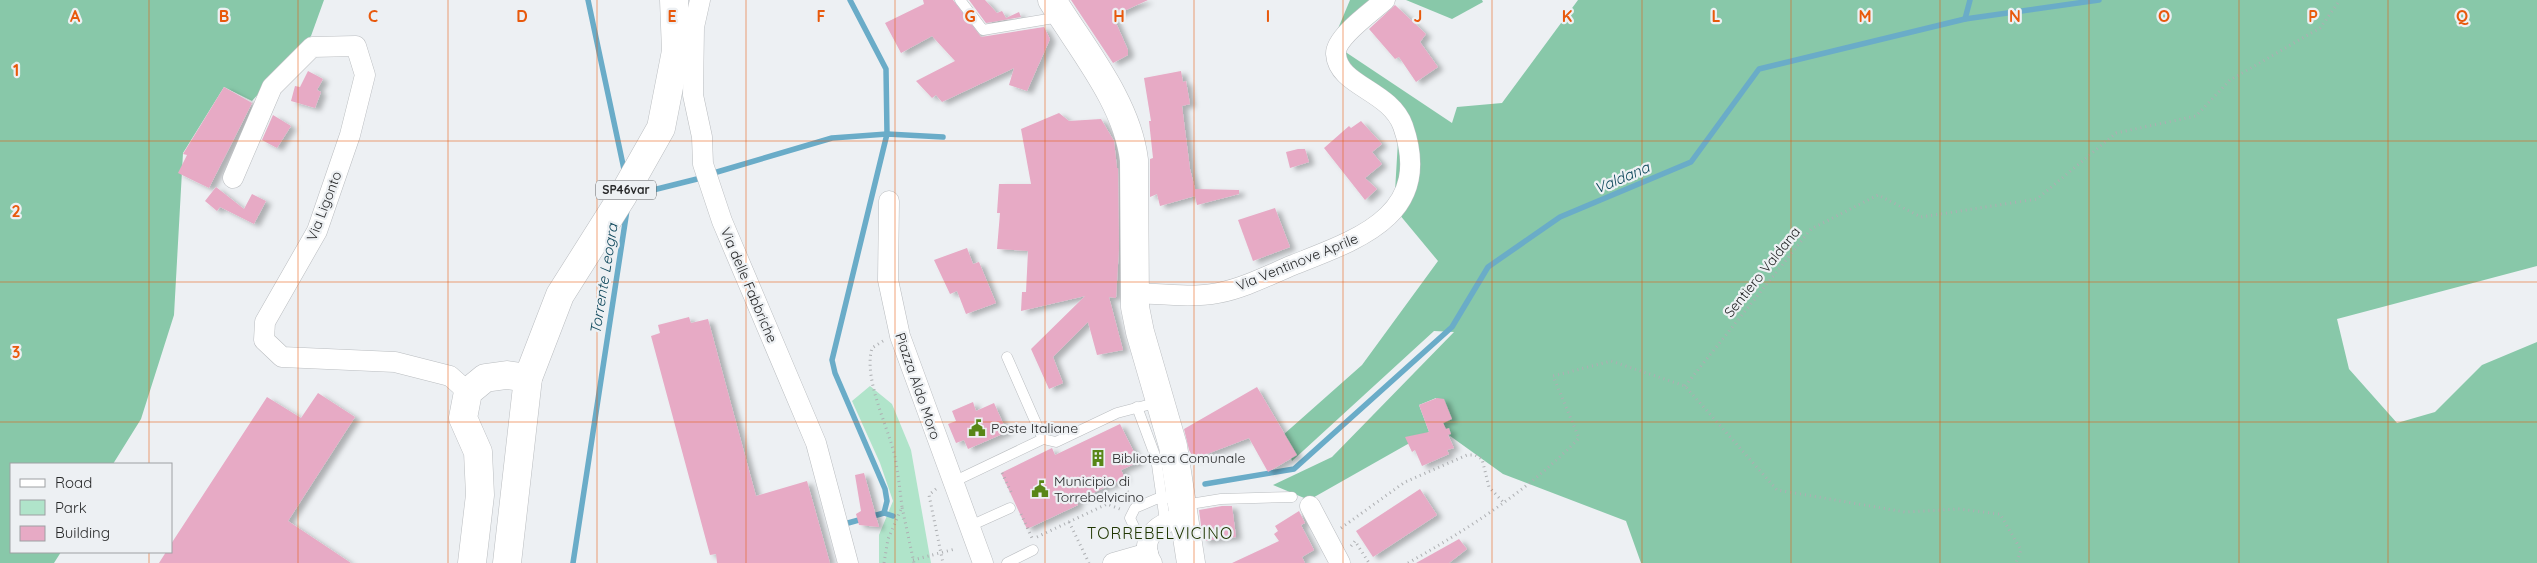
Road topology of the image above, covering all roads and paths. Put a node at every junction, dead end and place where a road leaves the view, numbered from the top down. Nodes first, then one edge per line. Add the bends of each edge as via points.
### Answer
1 (674, 0) edge
2 (700, 0) edge
3 (960, 0) edge
4 (1386, 0) edge
5 (2340, 0) edge
6 (1057, 8) edge
7 (233, 178) dead end
8 (889, 201) dead end
9 (1135, 293) junction
10 (900, 336) junction
11 (1007, 357) dead end
12 (528, 378) junction
13 (1685, 386) junction
14 (468, 392) junction
15 (1149, 404) junction
16 (1043, 439) junction
17 (953, 482) junction
18 (1292, 497) dead end
19 (1504, 504) junction
20 (1310, 506) dead end
21 (902, 507) junction
22 (1010, 508) dead end
23 (1175, 508) junction
24 (1133, 514) junction
25 (1069, 522) junction
26 (970, 526) junction
27 (1326, 538) junction
28 (1032, 539) dead end
29 (955, 549) dead end
30 (1034, 550) dead end
31 (1150, 551) edge
32 (940, 553) junction
33 (914, 562) edge
34 (472, 563) edge
35 (507, 563) edge
36 (848, 563) edge
37 (884, 563) edge
38 (943, 563) edge
39 (983, 563) edge
40 (1007, 563) edge
41 (1088, 563) edge
42 (1113, 563) edge
43 (1191, 563) edge
44 (1340, 563) edge
45 (1408, 563) edge
46 (2016, 563) edge

1 - 12 main road, SP46var via 676,51 661,128 560,295
2 - 36 street, Via delle Fabbriche via 694,27 693,95 702,137 703,164 722,221 816,443
3 - 6 lane via 983,30
4 - 9 street, Via Ventinove Aprile via 1342,38 1336,60 1346,76 1382,97 1402,124 1408,148 1408,175 1404,193 1393,210 1361,237 1234,288 1206,294
5 - 13 path, Sentiero Valdana via 2320,28 2230,80 2196,116 2116,133 2037,199 1921,217 1878,195 1811,229
6 - 9 main road via 1116,104 1132,139
7 - 14 street, Via Ligonto via 272,87 312,47 356,46 365,75 350,135 317,231 265,322 264,340 282,357 395,362 450,376
8 - 10 street, Piazza Aldo Moro via 888,280
9 - 15 main road
10 - 17 street, Piazza Aldo Moro
10 - 21 path via 876,344 870,357 877,397 895,455
11 - 16 lane
12 - 14 main road via 507,375 485,378
12 - 35 main road, SP46var
13 - 19 path via 1611,361 1553,376 1579,438
13 - 46 path via 1777,490 1905,512 1959,509 2000,514 2021,550
14 - 34 main road via 463,418 478,452 480,495
15 - 16 lane via 1117,413 1056,442
15 - 23 main road via 1173,446
16 - 17 lane
17 - 26 street, Piazza Aldo Moro
17 - 32 path via 929,495
18 - 23 lane via 1221,499
19 - 27 path via 1489,487 1482,459 1467,454 1405,482
19 - 45 path
20 - 27 street
21 - 33 path
21 - 37 path via 888,539
22 - 26 lane
23 - 24 lane via 1135,508
23 - 31 street via 1154,529
23 - 43 main road
24 - 25 path via 1106,504
24 - 31 lane via 1130,518
25 - 28 path
25 - 41 path
26 - 39 street, Piazza Aldo Moro
27 - 44 street
29 - 32 path
30 - 40 lane
31 - 42 street
32 - 33 path
32 - 38 path

